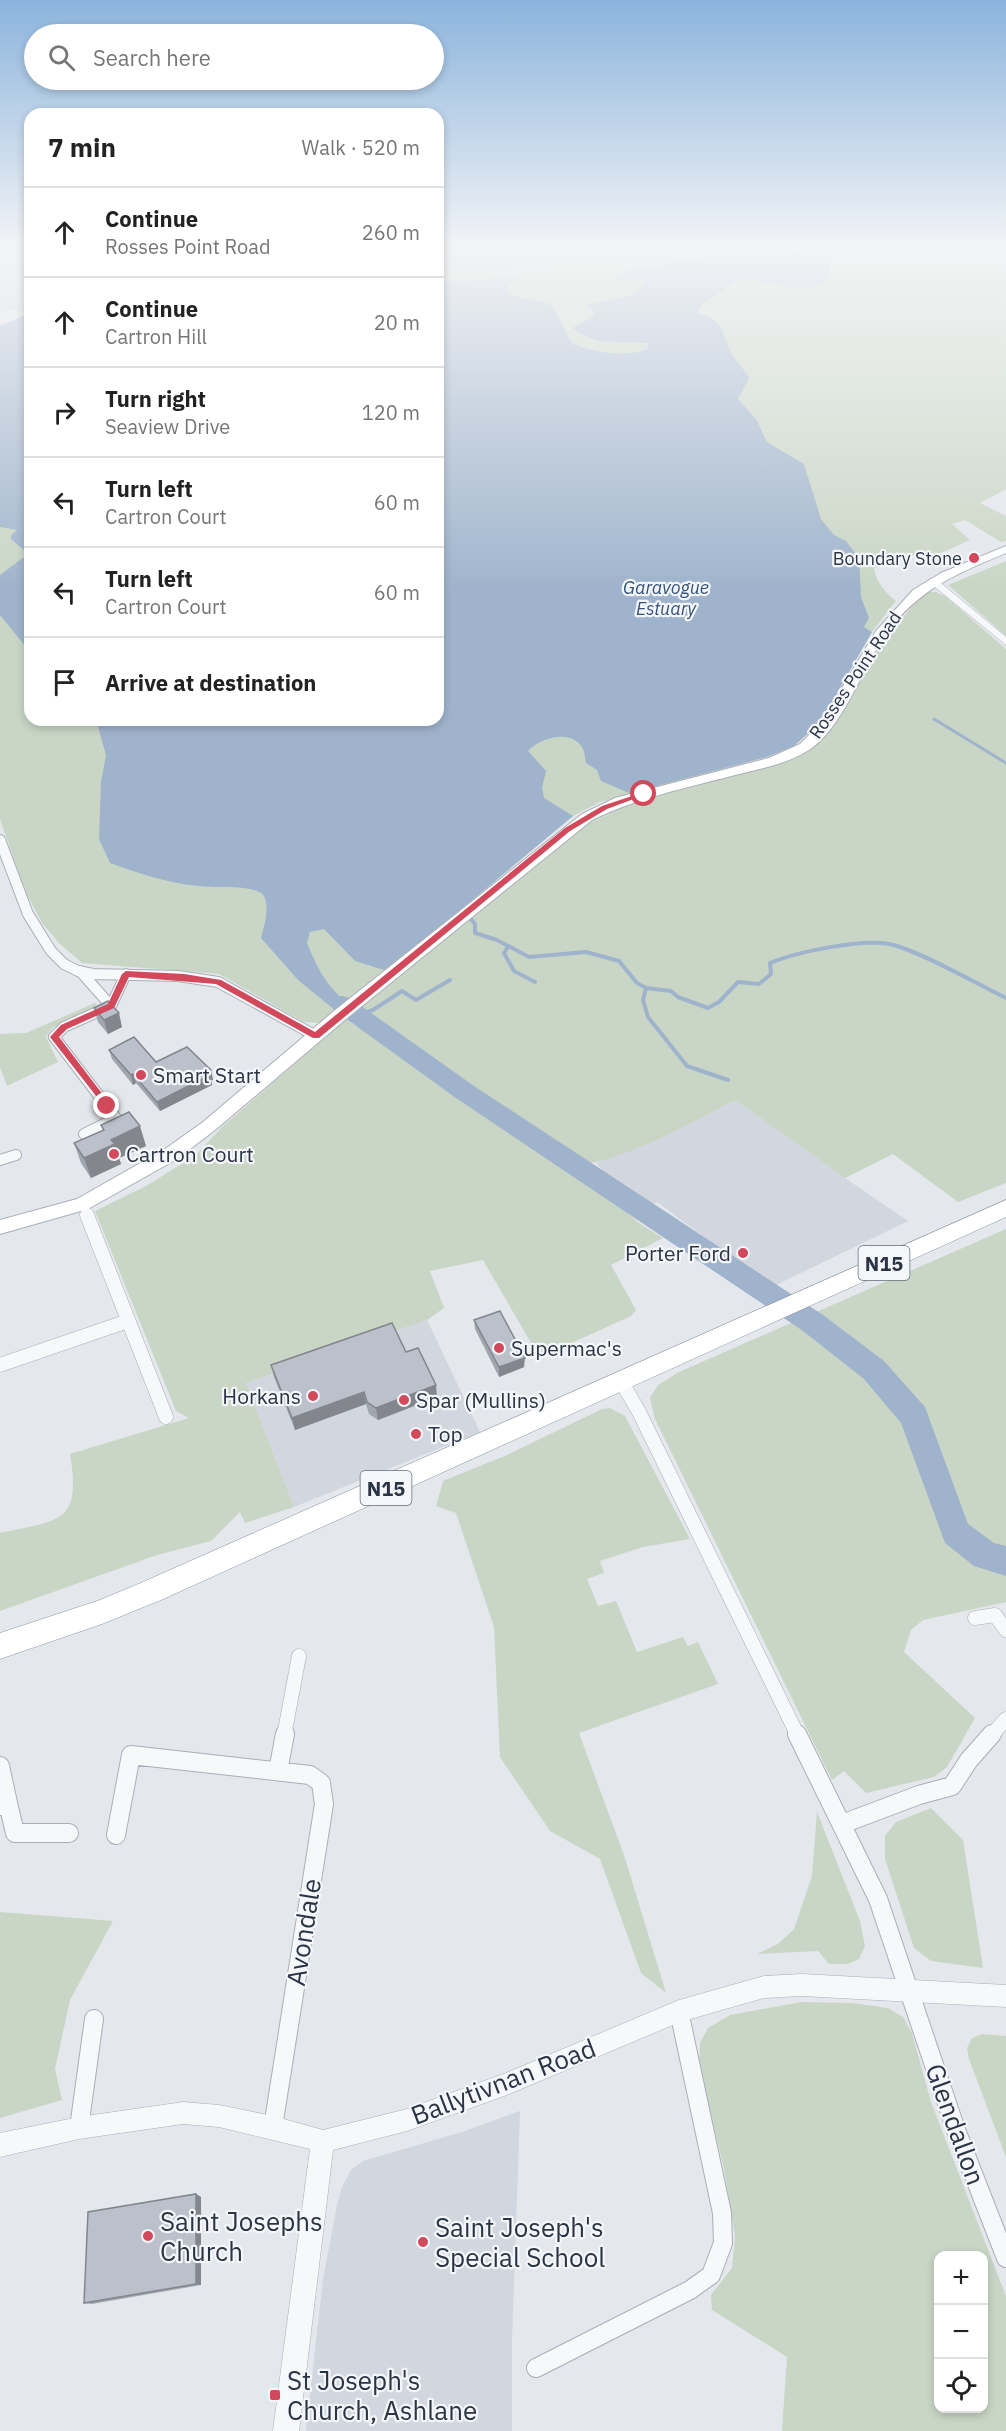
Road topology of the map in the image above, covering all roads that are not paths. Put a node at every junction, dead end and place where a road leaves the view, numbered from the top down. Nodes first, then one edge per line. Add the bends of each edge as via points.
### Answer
1 (1006, 549) edge
2 (933, 581) junction
3 (1006, 642) edge
4 (0, 840) edge
5 (80, 971) junction
6 (126, 974) junction
7 (111, 1006) junction
8 (316, 1036) junction
9 (84, 1134) dead end
10 (16, 1155) dead end
11 (0, 1160) edge
12 (1006, 1208) edge
13 (87, 1215) dead end
14 (0, 1227) edge
15 (128, 1321) junction
16 (0, 1365) edge
17 (621, 1381) junction
18 (166, 1417) dead end
19 (975, 1618) dead end
20 (1006, 1630) edge
21 (0, 1646) edge
22 (299, 1656) dead end
23 (1006, 1719) edge
24 (0, 1766) edge
25 (278, 1772) junction
26 (4, 1804) edge
27 (842, 1824) junction
28 (69, 1833) dead end
29 (116, 1835) dead end
30 (910, 1990) junction
31 (1006, 1996) edge
32 (679, 2011) junction
33 (94, 2019) dead end
34 (273, 2127) junction
35 (79, 2128) junction
36 (323, 2141) junction
37 (0, 2145) edge
38 (1005, 2254) edge
39 (536, 2368) dead end
40 (286, 2431) edge

1 - 2 main road, Rosses Point Road
2 - 3 street
2 - 8 main road, Rosses Point Road via 917,592 886,627 826,725 805,747 774,760 620,801 587,817
4 - 5 street via 11,877 32,921 53,951
5 - 6 street
5 - 7 street
6 - 7 street
6 - 8 street via 218,982
7 - 9 street via 64,1027 54,1037 116,1118
8 - 14 main road, Rosses Point Road via 209,1126 120,1185 82,1204
10 - 11 street
12 - 17 highway, N15
13 - 15 street
15 - 16 street
15 - 18 street
17 - 21 highway, N15 via 152,1591
17 - 27 street, Glendallon
19 - 20 street via 995,1615
22 - 25 street
23 - 27 street via 969,1760 952,1786
24 - 26 street
25 - 29 street, Avondale via 131,1755
25 - 34 street, Avondale via 310,1776 321,1783 324,1804
26 - 28 street via 15,1833
27 - 30 street, Glendallon via 878,1899
30 - 31 street, Ballytivnan Road
30 - 32 street, Ballytivnan Road via 764,1987
30 - 38 street, Glendallon via 956,2130
32 - 36 street, Ballytivnan Road via 507,2084 406,2120
32 - 39 street via 722,2213 723,2243 711,2276
33 - 35 street
34 - 35 street, Ballytivnan Road via 183,2113
34 - 36 street, Ballytivnan Road
35 - 37 street, Ballytivnan Road
36 - 40 street

